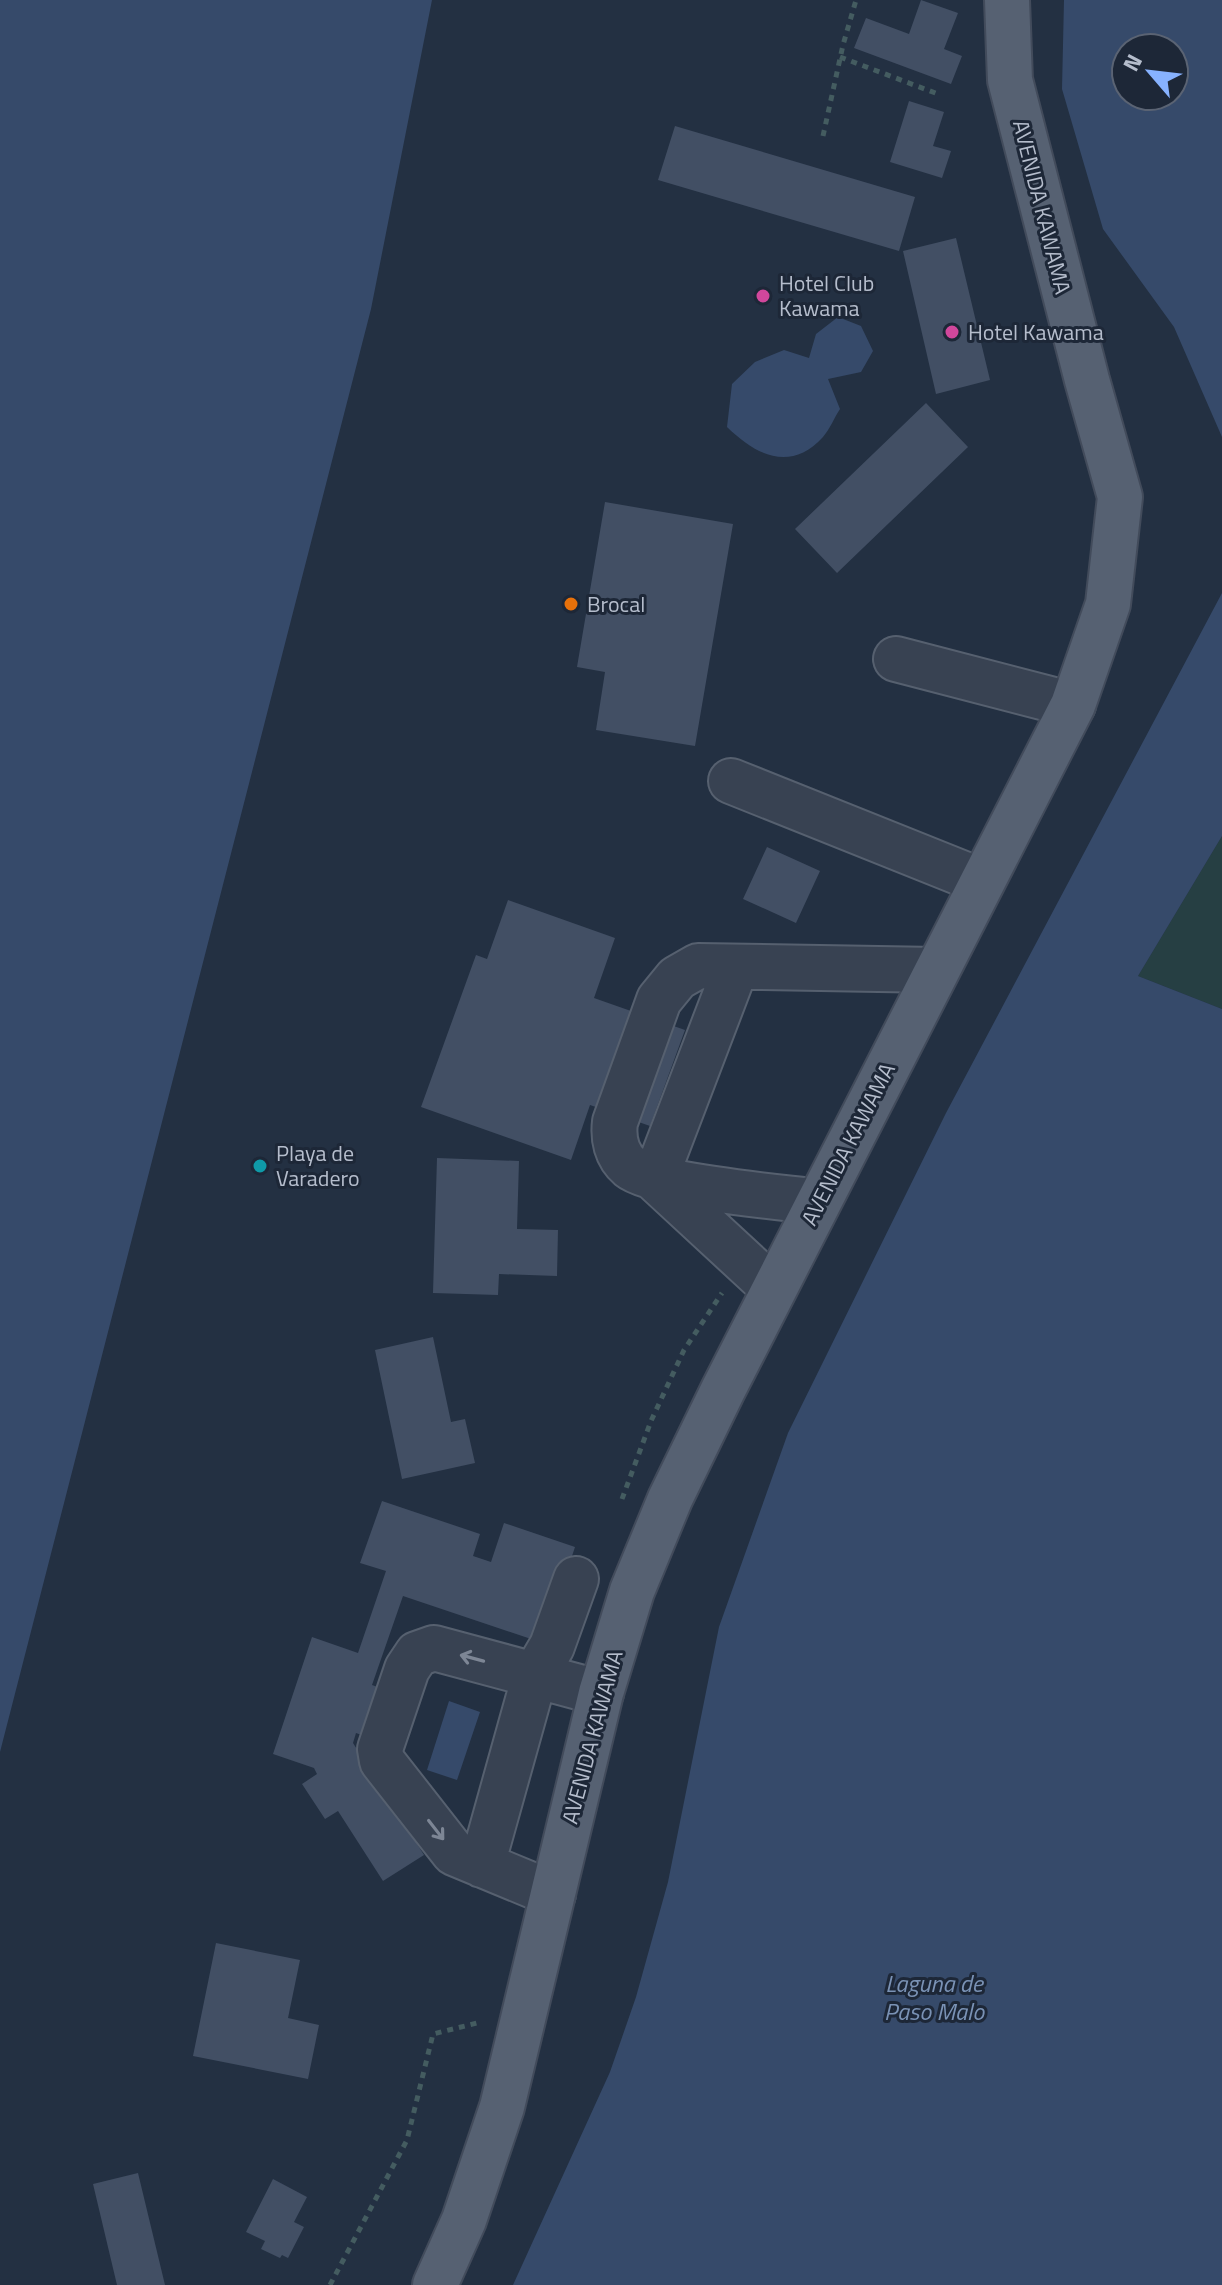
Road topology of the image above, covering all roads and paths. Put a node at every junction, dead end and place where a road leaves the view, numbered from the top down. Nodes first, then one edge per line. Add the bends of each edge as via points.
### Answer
1 (856, 0) edge
2 (1007, 0) edge
3 (840, 57) junction
4 (938, 94) dead end
5 (823, 136) dead end
6 (896, 659) dead end
7 (1073, 705) junction
8 (731, 781) dead end
9 (981, 881) junction
10 (736, 967) junction
11 (937, 970) junction
12 (655, 1179) junction
13 (818, 1202) junction
14 (774, 1289) junction
15 (576, 1579) dead end
16 (535, 1675) junction
17 (601, 1693) junction
18 (482, 1865) junction
19 (553, 1894) junction
20 (435, 2285) edge

1 - 3 path
2 - 7 main road, AVENIDA KAWAMA via 1010,80 1120,497 1108,604
3 - 4 path
3 - 5 path
6 - 7 lane
7 - 9 main road, AVENIDA KAWAMA
8 - 9 lane
9 - 11 main road, AVENIDA KAWAMA
10 - 11 lane
10 - 12 lane
10 - 12 lane via 698,966 677,978 659,1000 614,1133 617,1151 630,1167
11 - 13 main road, AVENIDA KAWAMA
12 - 13 lane
12 - 14 lane
13 - 14 main road, AVENIDA KAWAMA
14 - 17 main road, AVENIDA KAWAMA via 670,1499 632,1591
15 - 16 lane via 552,1646
16 - 17 lane
16 - 18 lane
16 -> 18 lane via 434,1648 417,1654 380,1749 382,1761 454,1853
17 - 19 main road, AVENIDA KAWAMA
18 - 19 lane
19 - 20 main road, AVENIDA KAWAMA via 502,2107 464,2220

